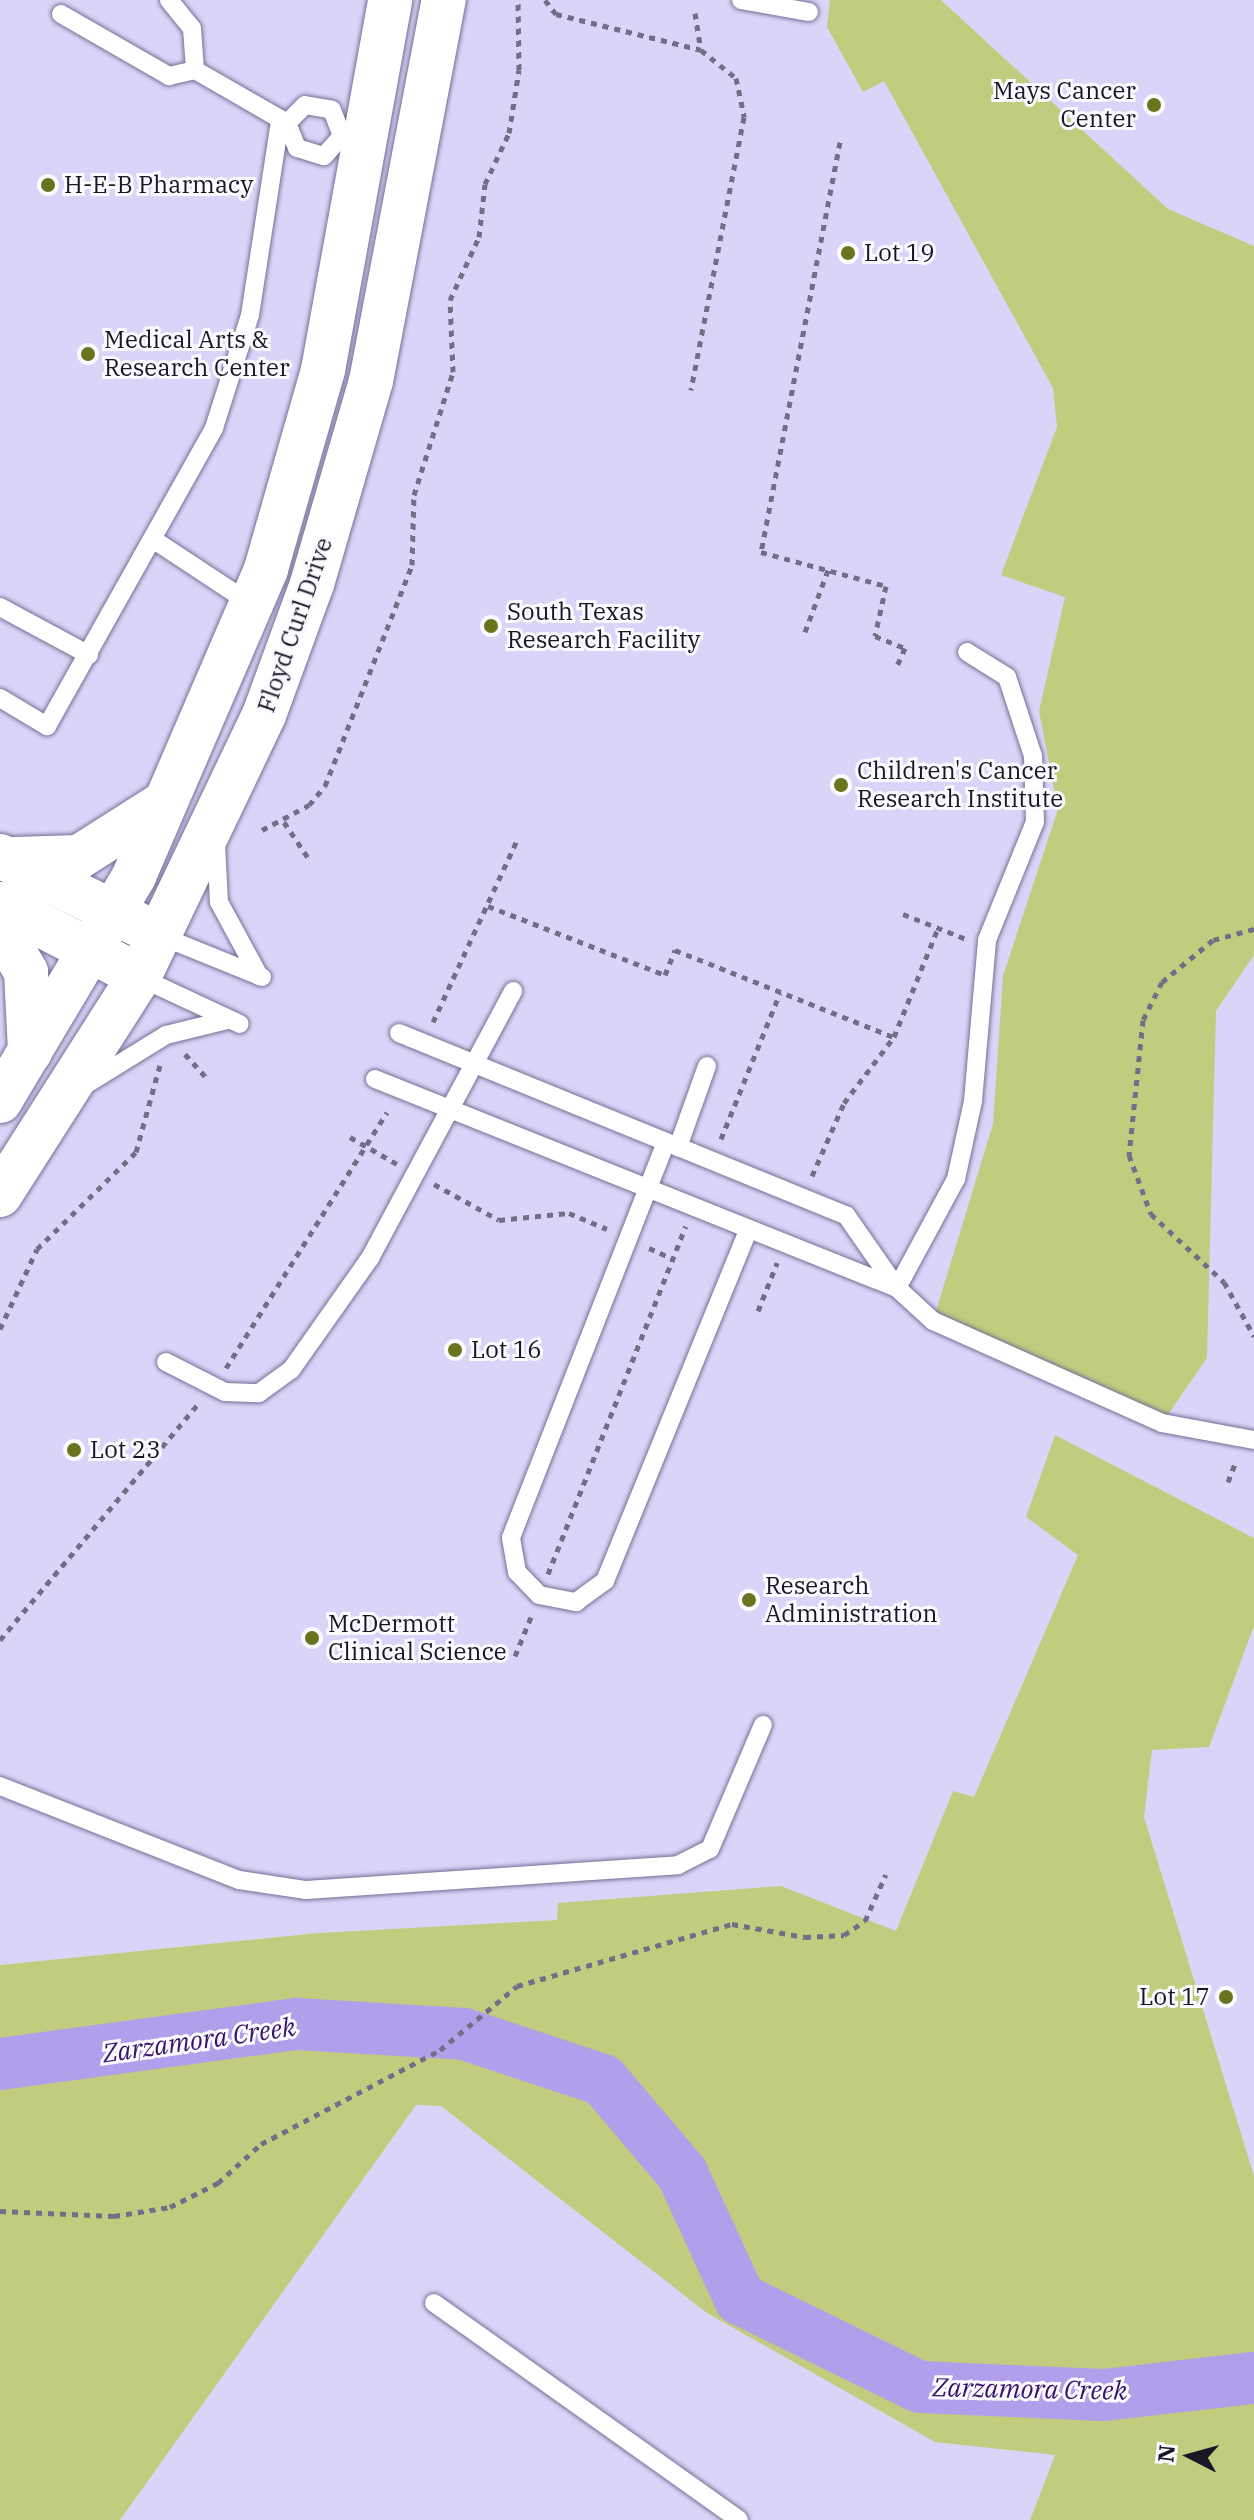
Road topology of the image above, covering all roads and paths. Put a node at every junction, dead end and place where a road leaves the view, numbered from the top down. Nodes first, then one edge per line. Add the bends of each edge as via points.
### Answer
1 (169, 0) edge
2 (390, 0) edge
3 (444, 0) edge
4 (518, 0) edge
5 (545, 0) edge
6 (741, 0) edge
7 (809, 12) dead end
8 (695, 13) dead end
9 (61, 14) dead end
10 (701, 50) junction
11 (195, 70) junction
12 (284, 122) junction
13 (354, 138) junction
14 (840, 142) dead end
15 (691, 390) dead end
16 (154, 540) junction
17 (828, 570) junction
18 (251, 604) junction
19 (0, 607) edge
20 (805, 632) dead end
21 (967, 652) dead end
22 (89, 655) junction
23 (896, 668) dead end
24 (0, 698) edge
25 (164, 803) junction
26 (217, 818) junction
27 (284, 822) junction
28 (262, 830) dead end
29 (518, 838) dead end
30 (3, 857) edge
31 (311, 862) dead end
32 (0, 904) edge
33 (488, 906) junction
34 (113, 912) junction
35 (903, 914) dead end
36 (0, 927) edge
37 (938, 928) junction
38 (1254, 929) edge
39 (161, 936) junction
40 (970, 940) dead end
41 (95, 951) junction
42 (139, 977) junction
43 (513, 991) dead end
44 (780, 993) junction
45 (430, 1027) dead end
46 (399, 1033) dead end
47 (894, 1037) junction
48 (30, 1052) junction
49 (185, 1053) dead end
50 (161, 1060) dead end
51 (476, 1065) junction
52 (707, 1066) dead end
53 (206, 1077) dead end
54 (375, 1079) dead end
55 (63, 1100) junction
56 (0, 1101) edge
57 (451, 1110) junction
58 (350, 1137) dead end
59 (672, 1144) junction
60 (713, 1161) junction
61 (395, 1162) dead end
62 (437, 1186) dead end
63 (648, 1190) junction
64 (0, 1195) edge
65 (804, 1198) junction
66 (694, 1209) junction
67 (748, 1230) junction
68 (629, 1239) junction
69 (785, 1245) junction
70 (674, 1259) junction
71 (897, 1288) junction
72 (758, 1311) dead end
73 (0, 1329) edge
74 (1254, 1336) edge
75 (166, 1362) dead end
76 (1254, 1440) edge
77 (539, 1595) junction
78 (515, 1656) dead end
79 (763, 1725) dead end
80 (0, 1786) edge
81 (886, 1874) dead end
82 (0, 2211) edge
83 (434, 2303) dead end
84 (739, 2520) edge

1 - 11 lane via 192,28
2 - 13 street, Floyd Curl Drive
3 - 26 street, Floyd Curl Drive via 371,381 312,584
4 - 27 path via 519,70 509,133 485,184 479,237 450,300 453,372 414,495 412,565 325,786
5 - 10 path via 556,14
6 - 7 lane
8 - 10 path
9 - 11 lane via 169,76
10 - 15 path via 736,78 744,117
11 - 12 lane
12 - 13 lane via 305,105 332,110
12 - 13 lane via 297,148 324,156
12 - 16 lane via 250,315 214,428
13 - 18 street, Floyd Curl Drive via 323,370
14 - 17 path via 761,552
16 - 18 lane
16 - 22 lane
17 - 20 path
17 - 23 path via 886,586 875,636 905,648
18 - 25 street, Floyd Curl Drive
19 - 22 lane
21 - 71 lane via 1007,677 1033,756 1035,822 987,940 973,1101 956,1179
22 - 24 lane via 47,726
25 - 30 street via 79,857
25 - 34 street, Floyd Curl Drive
26 - 39 street, Floyd Curl Drive
26 - 39 lane via 219,902 262,977
27 - 28 path
27 - 31 path
29 - 33 path
30 - 34 street
32 - 41 street
33 - 44 path via 665,975 675,950
33 - 45 path
34 - 39 street
34 - 41 street, Floyd Curl Drive
35 - 37 path
36 - 48 street via 26,972
37 - 40 path
37 - 47 path
38 - 74 path via 1213,940 1162,982 1143,1020 1129,1155 1151,1214 1224,1282
39 - 42 street, Floyd Curl Drive
41 - 42 street
41 - 48 street, Floyd Curl Drive
42 - 55 street, Floyd Curl Drive
42 - 55 lane via 234,1022 166,1035
43 - 51 lane
44 - 47 path
44 - 60 path
46 - 51 lane
47 - 65 path via 844,1103
48 - 56 street, Floyd Curl Drive
49 - 53 path
50 - 73 path via 136,1152 37,1249
51 - 57 lane
51 - 59 lane
52 - 59 lane
54 - 57 lane
55 - 64 street, Floyd Curl Drive
57 - 63 lane
57 - 75 lane via 370,1258 291,1370 259,1393 225,1392
58 - 61 path
59 - 60 lane
59 - 63 lane
60 - 65 lane
62 - 68 path via 499,1220 569,1213
63 - 66 lane
63 - 68 lane
65 - 71 lane via 846,1215
66 - 67 lane
66 - 70 path
67 - 69 lane
67 - 77 lane via 605,1581 576,1602
68 - 70 path
68 - 77 lane via 511,1538 517,1572
69 - 71 lane
69 - 72 path
70 - 77 path
71 - 76 lane via 933,1321 1162,1423
77 - 78 path
79 - 80 lane via 710,1849 678,1865 306,1890 239,1880
81 - 82 path via 865,1921 844,1935 805,1937 732,1924 517,1986 413,2067 261,2144 218,2183 170,2207 114,2216
83 - 84 lane

